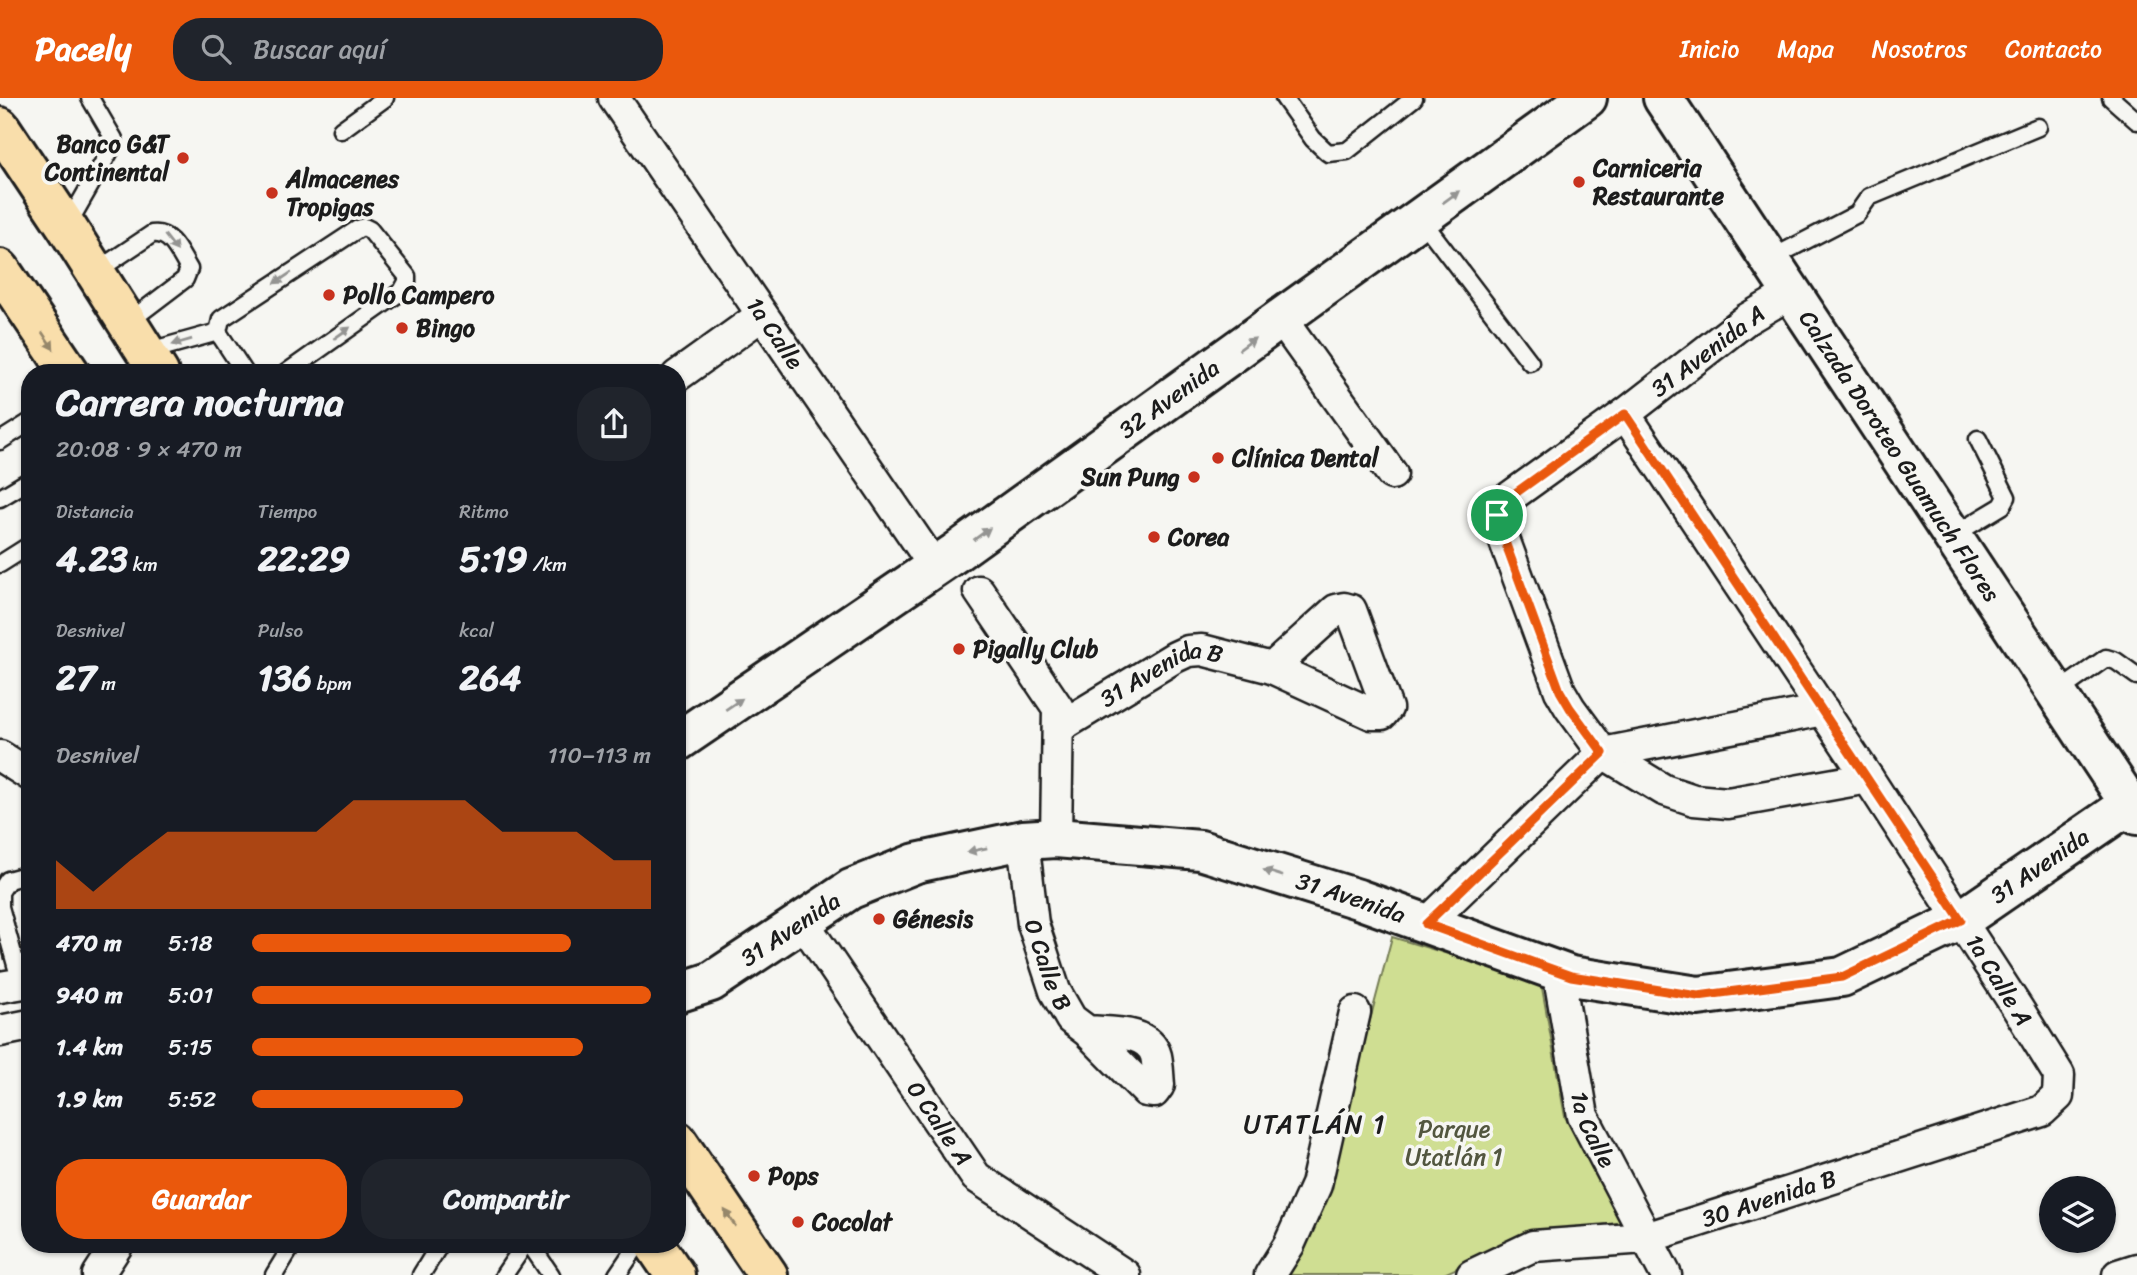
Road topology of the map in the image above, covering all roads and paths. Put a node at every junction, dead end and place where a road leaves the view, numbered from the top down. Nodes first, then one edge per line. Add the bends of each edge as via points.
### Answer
1 (90, 98) edge
2 (385, 98) edge
3 (614, 98) edge
4 (1284, 98) edge
5 (1414, 98) edge
6 (1587, 98) edge
7 (1663, 98) edge
8 (2111, 98) edge
9 (2137, 121) edge
10 (0, 127) edge
11 (2038, 127) dead end
12 (341, 130) dead end
13 (1421, 219) junction
14 (66, 226) junction
15 (1769, 260) junction
16 (95, 272) junction
17 (6, 290) edge
18 (1791, 293) junction
19 (762, 315) junction
20 (1281, 319) junction
21 (218, 332) junction
22 (144, 349) edge
23 (1530, 362) dead end
24 (63, 364) edge
25 (239, 364) edge
26 (299, 364) edge
27 (686, 370) edge
28 (1625, 414) junction
29 (21, 428) edge
30 (1978, 439) dead end
31 (0, 441) edge
32 (1392, 474) dead end
33 (21, 485) edge
34 (0, 498) edge
35 (1952, 537) junction
36 (21, 551) edge
37 (0, 564) edge
38 (935, 567) junction
39 (979, 591) dead end
40 (1272, 668) dead end
41 (2137, 676) edge
42 (2055, 694) junction
43 (1823, 710) junction
44 (1058, 727) junction
45 (686, 736) edge
46 (1603, 753) junction
47 (0, 756) edge
48 (21, 769) edge
49 (1868, 778) junction
50 (2133, 809) edge
51 (1040, 839) junction
52 (21, 876) edge
53 (1961, 920) junction
54 (803, 922) junction
55 (1426, 924) junction
56 (1558, 971) junction
57 (17, 984) edge
58 (689, 984) edge
59 (1355, 1012) dead end
60 (21, 1027) edge
61 (0, 1031) edge
62 (1154, 1092) dead end
63 (2058, 1096) joint
64 (686, 1153) edge
65 (1646, 1238) junction
66 (112, 1253) edge
67 (287, 1253) edge
68 (434, 1253) edge
69 (519, 1253) edge
70 (536, 1253) edge
71 (632, 1253) edge
72 (660, 1253) edge
73 (2137, 1269) edge
74 (98, 1275) edge
75 (274, 1275) edge
76 (421, 1275) edge
77 (504, 1275) edge
78 (551, 1275) edge
79 (617, 1275) edge
80 (675, 1275) edge
81 (768, 1275) edge
82 (1125, 1275) edge
83 (1270, 1275) edge
84 (1472, 1275) edge
85 (1666, 1275) edge
86 (2118, 1275) edge

1 - 14 lane via 114,139
2 - 12 lane
3 - 19 street, 1a Calle
4 - 5 lane via 1328,153 1347,151
13 -> 6 street, 32 Avenida
7 - 15 street, Calzada Doroteo Guamuch Flores
8 - 9 lane
10 - 14 highway
11 - 15 lane via 1869,197 1857,214
13 - 20 street, 32 Avenida
13 - 23 lane
14 - 16 highway
15 - 18 street, Calzada Doroteo Guamuch Flores
16 - 22 highway
16 -> 22 lane via 160,233 167,235 189,269
17 -> 24 highway
18 - 28 street, 31 Avenida A via 1747,319
18 - 35 street, Calzada Doroteo Guamuch Flores
19 - 27 street
19 - 38 street, 1a Calle
20 - 32 street
38 -> 20 street, 32 Avenida
21 -> 22 lane
21 - 25 lane
26 -> 21 lane via 407,282 370,230 358,229 221,319
28 - 43 street, 1a Calle A
28 - 46 street, 31 Avenida A via 1503,502 1497,515 1560,691
29 - 31 lane
30 - 35 lane via 2007,497 2002,506
33 - 34 lane
35 - 42 street, Calzada Doroteo Guamuch Flores
36 - 37 lane
45 -> 38 street, 32 Avenida
39 - 44 street via 1058,708
40 - 44 street, 31 Avenida B via 1202,650 1188,651
41 - 42 lane via 2106,658
42 - 50 street, Calzada Doroteo Guamuch Flores
43 - 46 street
43 - 49 street, 1a Calle A
44 - 51 street
46 - 49 street via 1664,790 1694,800 1728,803
46 - 55 street
47 - 48 street
49 - 53 street, 1a Calle A
50 - 53 street, 31 Avenida
51 -> 54 street, 31 Avenida via 916,863 851,889
55 -> 51 street, 31 Avenida via 1200,850
51 - 62 street, 0 Calle B via 1033,924 1050,977 1071,1019 1087,1031 1136,1036 1149,1042 1156,1054 1159,1085
52 - 57 lane via 8,880 0,892
53 - 56 street, 31 Avenida via 1842,977 1698,996
53 - 63 street, 1a Calle A via 2059,1075
54 - 58 street, 31 Avenida
54 - 82 street, 0 Calle A via 976,1177
55 - 56 street, 31 Avenida
56 - 65 street, 1a Calle via 1583,1116
59 - 83 street via 1316,1185
60 - 61 street
63 - 65 street, 30 Avenida B via 2042,1111
81 -> 64 highway
65 - 84 street, 30 Avenida B via 1532,1246
65 - 85 street, 1a Calle
66 - 74 street
67 - 75 lane
68 - 76 lane
69 - 77 lane
70 - 78 lane
71 - 79 lane
72 - 80 highway
73 - 86 street

